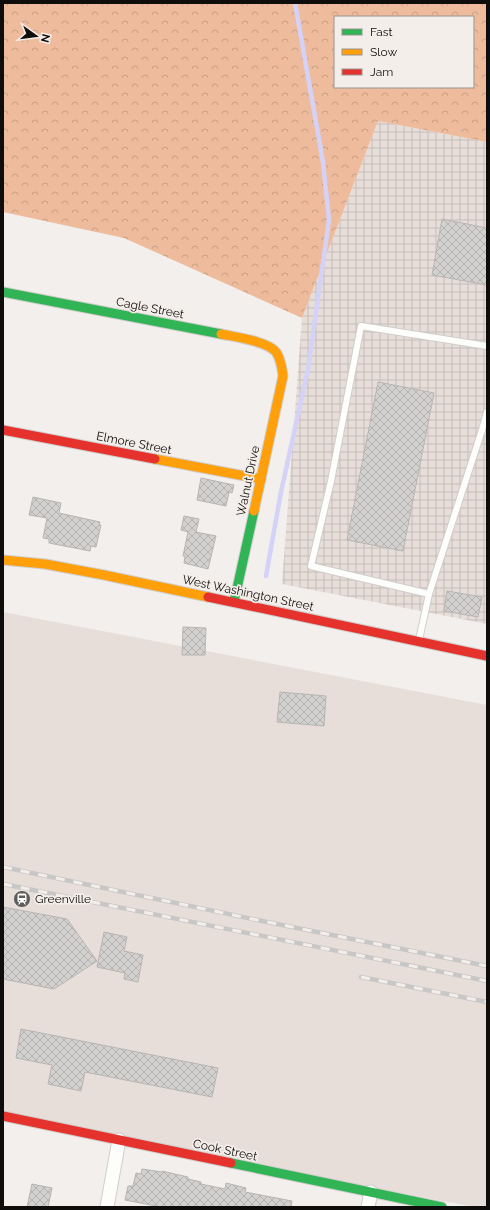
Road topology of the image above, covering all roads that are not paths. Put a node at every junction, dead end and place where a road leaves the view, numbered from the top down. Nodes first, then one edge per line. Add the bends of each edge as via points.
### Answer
1 (3, 292) edge
2 (487, 346) edge
3 (281, 364) joint
4 (487, 412) edge
5 (3, 430) edge
6 (261, 479) junction
7 (3, 560) edge
8 (429, 594) junction
9 (234, 602) junction
10 (419, 642) junction
11 (487, 656) edge
12 (3, 1116) edge
13 (119, 1140) junction
14 (371, 1192) junction
15 (107, 1207) edge
16 (368, 1207) edge
17 (442, 1207) edge

1 - 3 street, Cagle Street via 247,339 271,348 279,355
2 - 8 lane via 361,326 331,481 311,566
3 - 6 street, Walnut Drive via 283,376
4 - 8 lane
5 - 6 street, Elmore Street
6 - 9 street, Walnut Drive
7 - 9 street, West Washington Street via 104,574
8 - 10 lane
9 - 10 street, West Washington Street
10 - 11 street, West Washington Street
12 - 13 street, Cook Street
13 - 14 street, Cook Street
13 - 15 street
14 - 16 street
14 - 17 street, Cook Street

